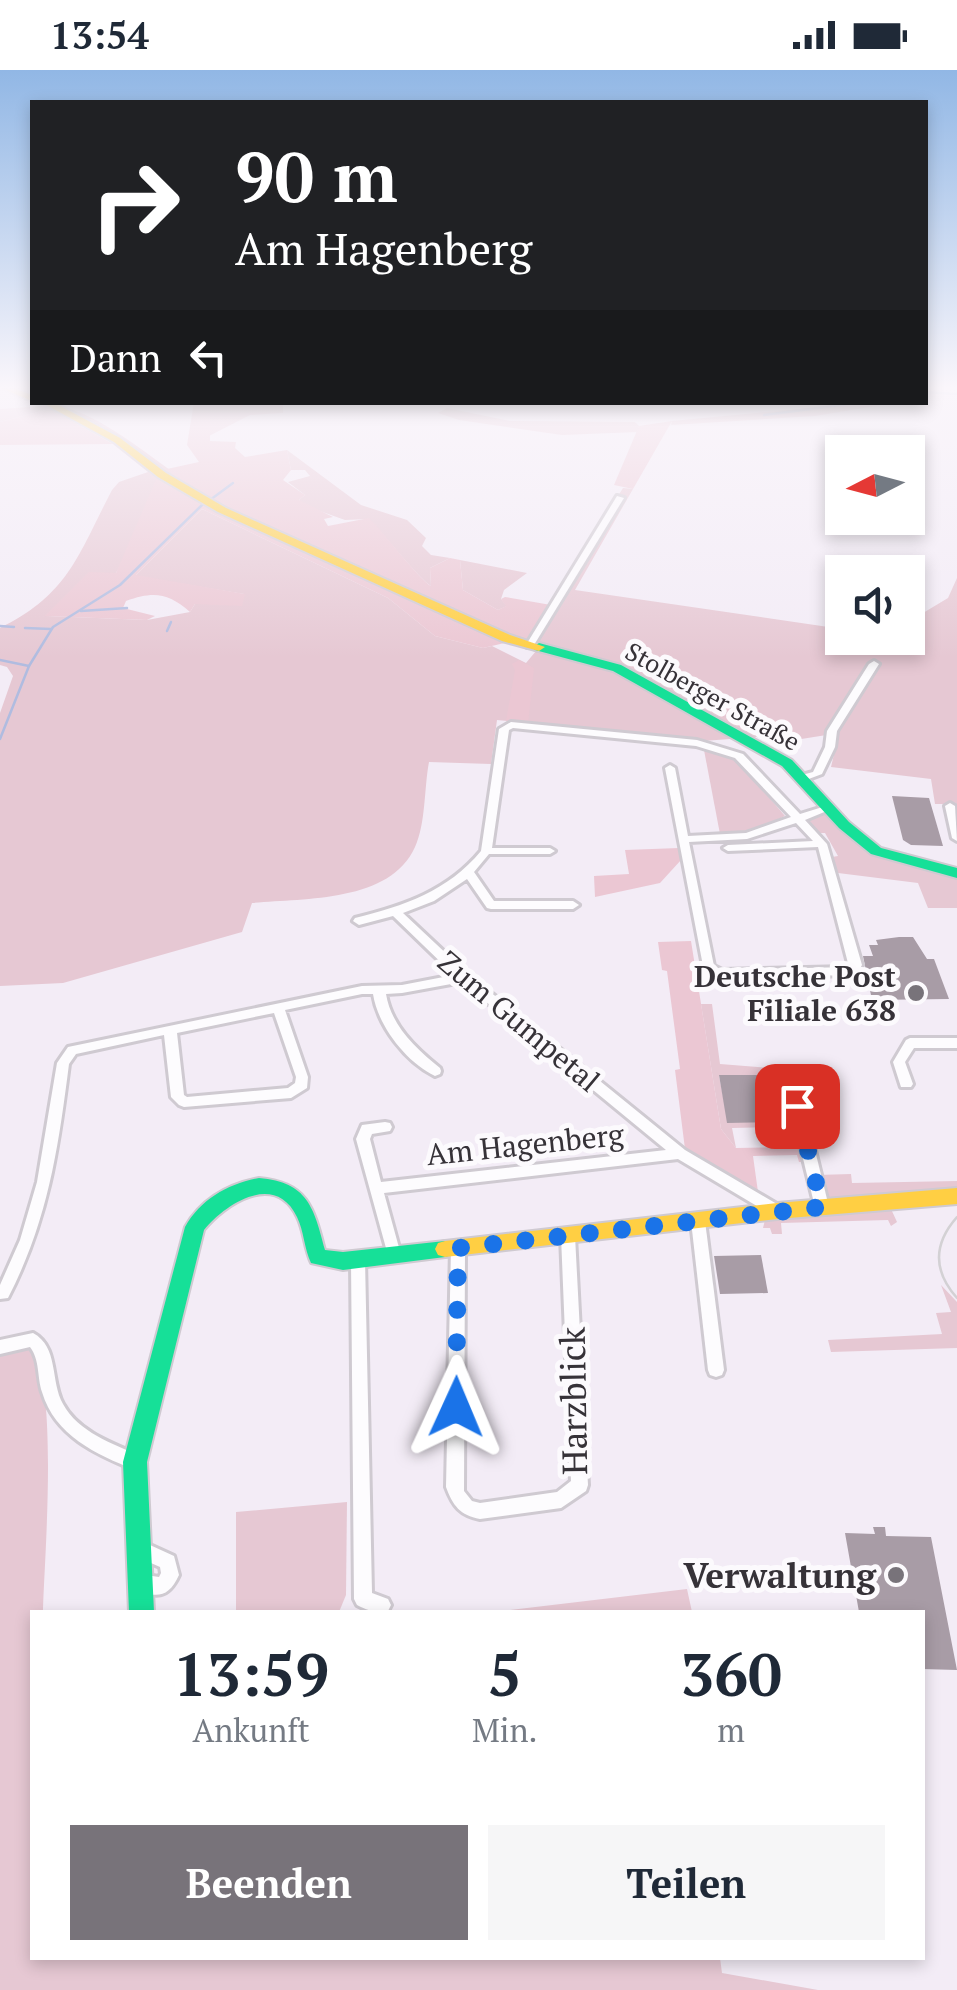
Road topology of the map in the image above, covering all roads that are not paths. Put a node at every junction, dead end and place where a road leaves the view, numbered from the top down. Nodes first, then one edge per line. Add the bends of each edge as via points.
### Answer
1 (168, 479) edge
2 (620, 498) dead end
3 (530, 645) junction
4 (874, 664) dead end
5 (670, 768) dead end
6 (802, 778) junction
7 (950, 806) dead end
8 (830, 808) junction
9 (796, 816) junction
10 (957, 838) edge
11 (683, 839) junction
12 (822, 844) junction
13 (728, 848) dead end
14 (550, 850) dead end
15 (486, 851) junction
16 (468, 872) junction
17 (957, 872) edge
18 (574, 905) dead end
19 (397, 914) junction
20 (359, 921) dead end
21 (464, 977) junction
22 (379, 990) junction
23 (278, 1007) junction
24 (170, 1029) junction
25 (957, 1043) edge
26 (435, 1071) dead end
27 (906, 1084) dead end
28 (795, 1098) dead end
29 (385, 1127) dead end
30 (680, 1154) junction
31 (376, 1188) junction
32 (957, 1196) edge
33 (822, 1207) junction
34 (778, 1211) junction
35 (698, 1221) junction
36 (568, 1236) junction
37 (458, 1248) junction
38 (394, 1255) junction
39 (358, 1260) junction
40 (3, 1294) dead end
41 (0, 1347) edge
42 (716, 1370) dead end
43 (135, 1462) junction
44 (138, 1549) junction
45 (140, 1583) junction
46 (382, 1604) dead end
47 (142, 1610) edge

1 - 3 main road, Stolberger Straße via 222,510
2 - 3 street
3 - 6 main road, Stolberger Straße via 617,668 766,750
4 - 6 street via 832,731 817,774
5 - 11 street
6 - 8 main road, Stolberger Straße
7 - 10 street
8 - 9 street
8 - 17 main road, Stolberger Straße via 876,850
9 - 11 street via 748,836
9 - 12 street
9 - 15 street via 746,761 716,746 511,725 500,735
11 - 12 street via 708,968 720,974 854,971
12 - 13 street
14 - 15 street
15 - 16 street
16 - 18 street via 491,905
16 - 19 street
19 - 20 street
19 - 21 street, Zum Gumpetal
21 - 22 street
21 - 30 street, Zum Gumpetal
22 - 23 street
22 - 26 street via 412,1054
23 - 24 street
23 - 24 street via 302,1077 302,1086 291,1093 184,1102
24 - 40 street via 66,1055 50,1156 23,1259
25 - 27 street via 910,1043 899,1062
28 - 33 street
29 - 31 street, Am Hagenberg via 364,1132
30 - 31 street, Am Hagenberg
30 - 34 street, Zum Gumpetal
31 - 38 street, Am Hagenberg
32 - 33 main road
33 - 34 main road
34 - 35 main road
35 - 36 main road
35 - 42 street
36 - 37 main road
36 - 37 street, Harzblick via 580,1486 561,1500 480,1511 468,1510 454,1486
37 - 38 main road
38 - 39 main road
39 - 43 main road via 318,1256 302,1208 277,1190 240,1189 212,1204 194,1227
39 - 46 street via 363,1599
41 - 43 street via 33,1340 44,1350 48,1390 64,1425
43 - 44 main road
44 - 45 main road
44 - 45 street via 168,1562 170,1575 163,1586
45 - 47 main road

